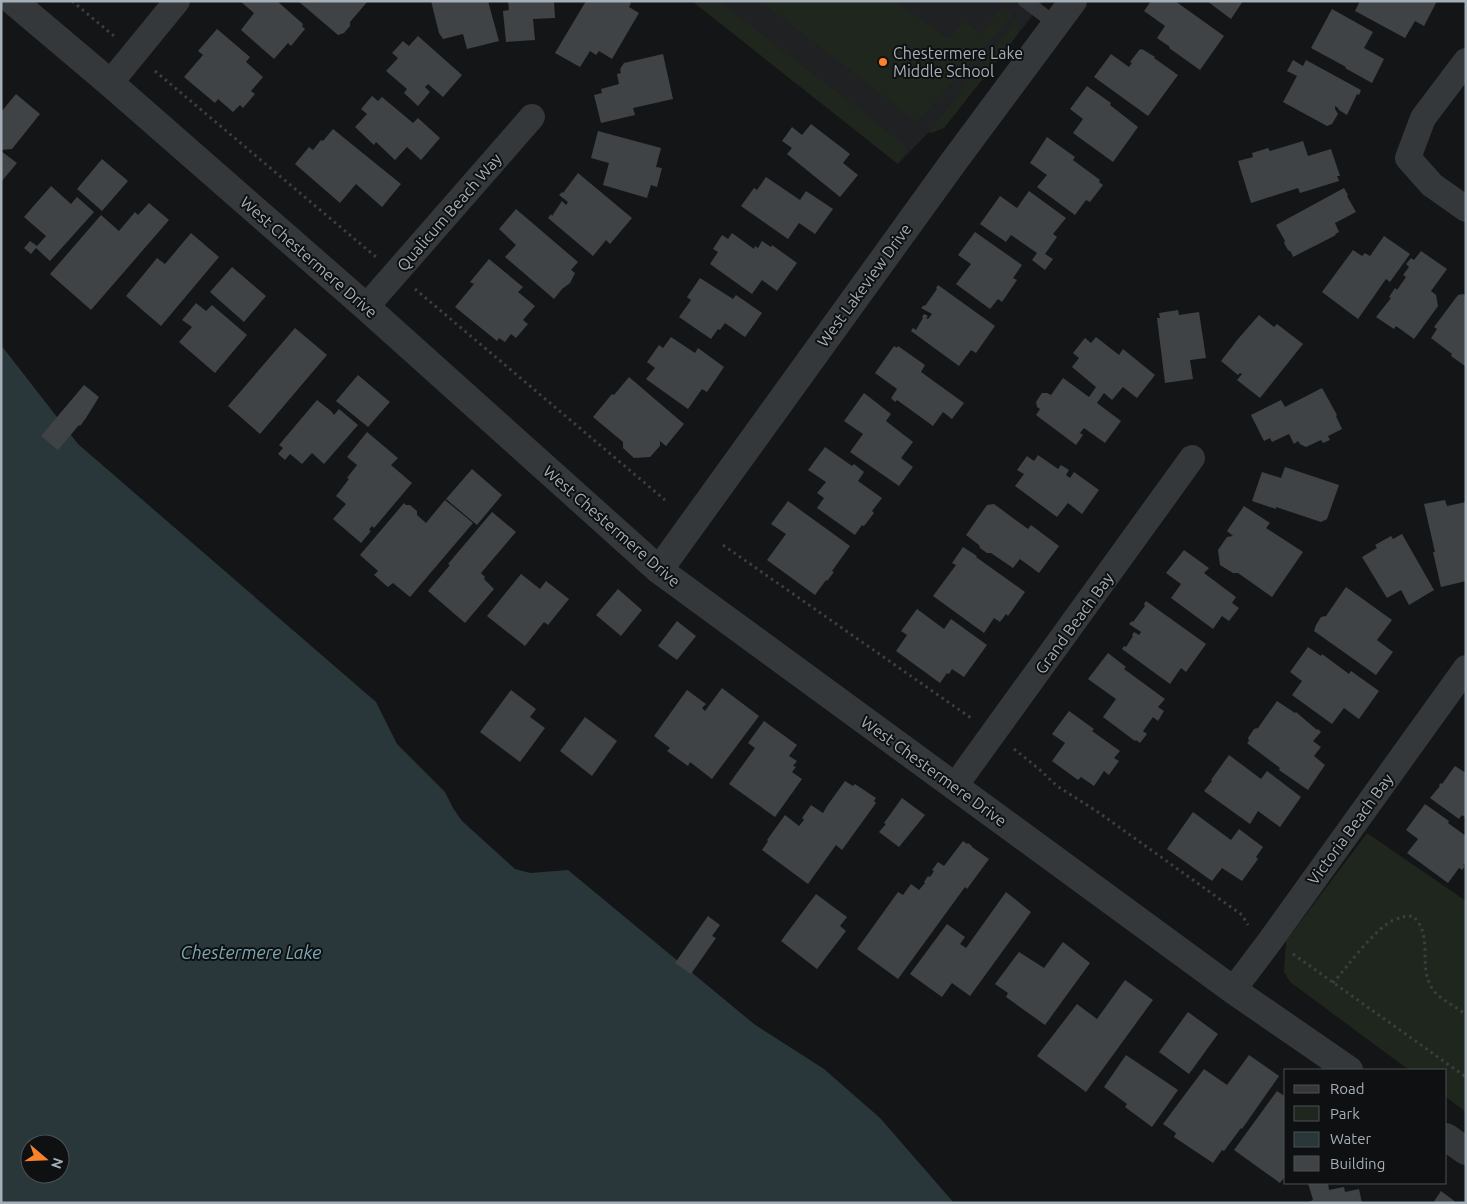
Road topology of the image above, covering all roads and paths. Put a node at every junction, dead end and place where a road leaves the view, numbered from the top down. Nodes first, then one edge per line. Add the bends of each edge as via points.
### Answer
1 (13, 1) edge
2 (72, 1) edge
3 (178, 1) edge
4 (1025, 1) edge
5 (1073, 1) edge
6 (1056, 24) junction
7 (134, 54) junction
8 (1466, 61) edge
9 (110, 82) junction
10 (532, 117) dead end
11 (1466, 210) edge
12 (396, 273) junction
13 (366, 307) junction
14 (1192, 458) dead end
15 (666, 500) dead end
16 (723, 546) dead end
17 (659, 570) junction
18 (1466, 668) edge
19 (975, 722) dead end
20 (1008, 744) dead end
21 (955, 786) junction
22 (1250, 928) dead end
23 (1292, 954) dead end
24 (1333, 983) junction
25 (1233, 990) junction
26 (1466, 1015) edge
27 (1348, 1069) edge
28 (1466, 1077) edge
29 (1447, 1138) edge
30 (1466, 1151) edge

1 - 9 street, West Chestermere Drive
2 - 7 path
3 - 7 street
4 - 6 lane
5 - 6 street, West Lakeview Drive
6 - 17 street, West Lakeview Drive
7 - 9 street
7 - 12 path
8 - 11 street via 1423,118 1408,158 1432,185
9 - 13 street, West Chestermere Drive
10 - 12 street, Qualicum Beach Way
12 - 13 street, Qualicum Beach Way
12 - 15 path
13 - 17 street, West Chestermere Drive
14 - 21 street, Grand Beach Bay
16 - 19 path
17 - 21 street, West Chestermere Drive
18 - 25 street, Victoria Beach Bay
20 - 22 path via 1057,786 1242,915
21 - 25 street, West Chestermere Drive
23 - 24 path
24 - 26 path via 1380,929 1392,920 1413,916 1424,934 1428,980 1435,991
24 - 28 path
25 - 27 street, West Chestermere Drive
29 - 30 street

